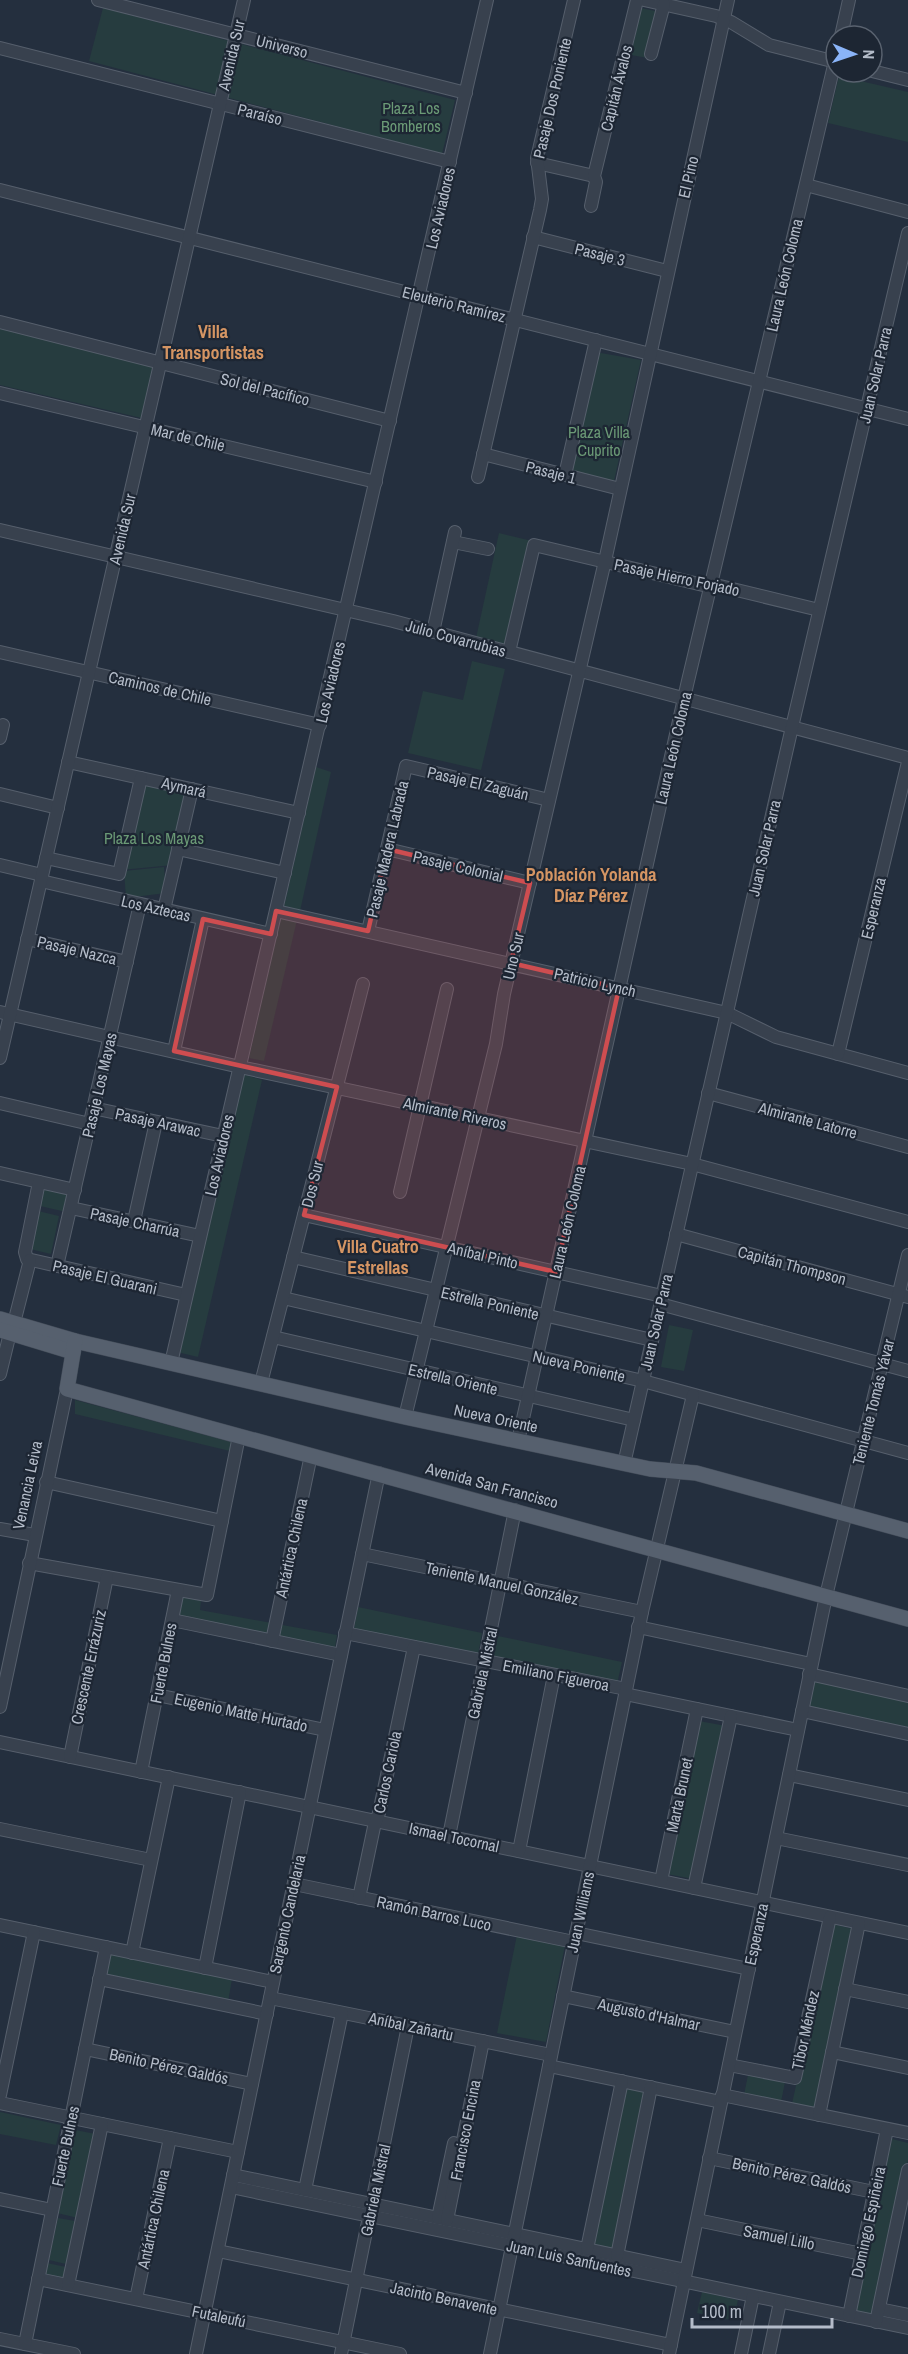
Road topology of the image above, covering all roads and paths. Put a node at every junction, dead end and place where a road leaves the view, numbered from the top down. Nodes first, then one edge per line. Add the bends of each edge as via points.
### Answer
1 (98, 0) edge
2 (244, 0) edge
3 (487, 0) edge
4 (574, 0) edge
5 (637, 0) edge
6 (645, 0) edge
7 (728, 0) edge
8 (849, 0) edge
9 (664, 4) junction
10 (724, 19) junction
11 (844, 24) edge
12 (236, 35) junction
13 (0, 48) edge
14 (651, 54) dead end
15 (824, 57) edge
16 (884, 74) edge
17 (908, 80) edge
18 (830, 84) edge
19 (466, 93) junction
20 (220, 104) junction
21 (450, 162) junction
22 (537, 163) junction
23 (594, 176) junction
24 (806, 185) junction
25 (0, 190) edge
26 (591, 206) dead end
27 (908, 212) edge
28 (908, 233) edge
29 (533, 237) junction
30 (190, 238) junction
31 (667, 271) junction
32 (420, 296) junction
33 (515, 319) junction
34 (0, 322) edge
35 (596, 340) junction
36 (649, 354) junction
37 (160, 363) junction
38 (759, 381) junction
39 (0, 393) edge
40 (867, 408) junction
41 (908, 419) edge
42 (390, 421) junction
43 (146, 427) junction
44 (483, 454) junction
45 (565, 475) junction
46 (478, 477) dead end
47 (376, 482) junction
48 (620, 489) junction
49 (0, 530) edge
50 (488, 549) dead end
51 (116, 557) junction
52 (605, 561) junction
53 (711, 585) junction
54 (346, 610) junction
55 (819, 610) junction
56 (434, 632) junction
57 (0, 652) edge
58 (509, 652) junction
59 (579, 670) junction
60 (89, 672) junction
61 (684, 698) junction
62 (3, 725) dead end
63 (320, 725) junction
64 (792, 727) junction
65 (0, 738) edge
66 (908, 760) edge
67 (68, 762) junction
68 (406, 766) joint
69 (141, 778) junction
70 (192, 789) junction
71 (0, 794) edge
72 (549, 800) junction
73 (58, 808) junction
74 (299, 813) junction
75 (178, 849) junction
76 (387, 849) junction
77 (46, 858) junction
78 (0, 865) edge
79 (285, 873) junction
80 (42, 878) junction
81 (530, 883) junction
82 (140, 904) junction
83 (164, 910) junction
84 (276, 911) junction
85 (203, 919) junction
86 (368, 932) junction
87 (271, 934) junction
88 (27, 939) junction
89 (127, 962) junction
90 (511, 963) junction
91 (363, 984) dead end
92 (620, 988) junction
93 (447, 989) dead end
94 (5, 1013) edge
95 (727, 1013) junction
96 (110, 1037) junction
97 (174, 1052) junction
98 (838, 1054) junction
99 (0, 1058) edge
100 (240, 1067) junction
101 (908, 1073) edge
102 (337, 1087) junction
103 (708, 1094) junction
104 (0, 1103) edge
105 (420, 1105) junction
106 (93, 1108) junction
107 (479, 1118) junction
108 (156, 1122) junction
109 (90, 1124) junction
110 (224, 1136) junction
111 (585, 1141) junction
112 (908, 1147) edge
113 (692, 1164) junction
114 (0, 1173) edge
115 (39, 1182) junction
116 (75, 1190) junction
117 (400, 1192) dead end
118 (71, 1208) junction
119 (304, 1215) junction
120 (134, 1221) junction
121 (908, 1222) edge
122 (676, 1234) junction
123 (200, 1236) junction
124 (447, 1248) junction
125 (908, 1255) edge
126 (293, 1257) junction
127 (28, 1258) junction
128 (57, 1266) junction
129 (556, 1272) junction
130 (436, 1290) junction
131 (186, 1295) junction
132 (903, 1296) edge
133 (283, 1298) junction
134 (661, 1300) junction
135 (546, 1316) junction
136 (6, 1326) edge
137 (426, 1331) junction
138 (273, 1337) junction
139 (652, 1340) junction
140 (74, 1346) junction
141 (537, 1356) junction
142 (171, 1363) junction
143 (882, 1364) junction
144 (417, 1370) junction
145 (908, 1371) edge
146 (0, 1374) edge
147 (643, 1381) junction
148 (261, 1383) junction
149 (67, 1389) junction
150 (693, 1395) junction
151 (528, 1396) junction
152 (405, 1417) junction
153 (634, 1420) junction
154 (239, 1436) junction
155 (863, 1440) junction
156 (518, 1441) junction
157 (908, 1453) edge
158 (311, 1455) junction
159 (624, 1464) junction
160 (675, 1471) junction
161 (379, 1473) junction
162 (46, 1482) junction
163 (515, 1510) junction
164 (846, 1514) junction
165 (222, 1521) junction
166 (0, 1529) edge
167 (908, 1531) edge
168 (35, 1535) junction
169 (656, 1548) junction
170 (362, 1554) junction
171 (29, 1563) junction
172 (107, 1577) junction
173 (500, 1583) junction
174 (178, 1590) junction
175 (825, 1596) junction
176 (642, 1612) junction
177 (908, 1619) edge
178 (172, 1620) junction
179 (638, 1627) junction
180 (345, 1633) junction
181 (272, 1641) junction
182 (414, 1647) junction
183 (341, 1655) junction
184 (484, 1661) junction
185 (4, 1665) edge
186 (810, 1669) junction
187 (555, 1675) junction
188 (625, 1691) junction
189 (157, 1695) junction
190 (908, 1696) edge
191 (0, 1707) edge
192 (697, 1709) junction
193 (802, 1711) junction
194 (731, 1716) junction
195 (325, 1730) junction
196 (798, 1730) junction
197 (908, 1734) edge
198 (0, 1742) edge
199 (70, 1757) junction
200 (141, 1772) junction
201 (789, 1775) junction
202 (169, 1777) junction
203 (240, 1792) junction
204 (908, 1800) edge
205 (310, 1807) junction
206 (376, 1821) junction
207 (0, 1829) edge
208 (448, 1836) junction
209 (776, 1838) junction
210 (519, 1851) junction
211 (152, 1860) junction
212 (908, 1865) edge
213 (590, 1866) junction
214 (661, 1881) junction
215 (294, 1884) junction
216 (694, 1888) junction
217 (359, 1898) junction
218 (762, 1903) junction
219 (830, 1917) junction
220 (859, 1923) junction
221 (0, 1925) edge
222 (34, 1932) junction
223 (908, 1933) edge
224 (575, 1937) junction
225 (106, 1947) junction
226 (132, 1953) junction
227 (205, 1968) junction
228 (748, 1969) junction
229 (99, 1979) junction
230 (273, 1982) junction
231 (845, 1989) junction
232 (563, 1996) junction
233 (270, 1998) junction
234 (908, 2002) edge
235 (338, 2012) junction
236 (267, 2014) junction
237 (408, 2026) junction
238 (735, 2032) junction
239 (479, 2040) junction
240 (85, 2049) junction
241 (832, 2052) junction
242 (550, 2061) junction
243 (729, 2065) junction
244 (908, 2068) edge
245 (622, 2081) junction
246 (252, 2084) junction
247 (651, 2087) junction
248 (0, 2095) edge
249 (722, 2098) junction
250 (0, 2103) edge
251 (819, 2115) junction
252 (71, 2117) junction
253 (102, 2124) junction
254 (887, 2129) junction
255 (908, 2133) edge
256 (170, 2138) junction
257 (238, 2152) junction
258 (710, 2158) junction
259 (908, 2170) edge
260 (232, 2181) junction
261 (301, 2189) junction
262 (874, 2192) junction
263 (0, 2199) edge
264 (52, 2210) junction
265 (370, 2210) junction
266 (443, 2219) junction
267 (697, 2220) junction
268 (513, 2240) junction
269 (587, 2249) junction
270 (218, 2251) junction
271 (862, 2254) junction
272 (617, 2256) junction
273 (685, 2276) junction
274 (38, 2279) junction
275 (356, 2280) junction
276 (69, 2285) junction
277 (753, 2296) junction
278 (136, 2299) junction
279 (780, 2302) junction
280 (499, 2309) junction
281 (205, 2314) junction
282 (878, 2315) junction
283 (908, 2315) edge
284 (849, 2316) junction
285 (908, 2328) edge
286 (0, 2339) edge
287 (31, 2348) edge
288 (342, 2348) edge
289 (670, 2350) edge
290 (74, 2354) edge
291 (196, 2354) edge
292 (400, 2354) edge
293 (490, 2354) edge
294 (741, 2354) edge
295 (769, 2354) edge

1 - 12 street, Universo
2 - 12 street, Avenida Sur
3 - 19 street, Los Aviadores
4 - 22 street, Pasaje Dos Poniente
5 - 23 street, Capitán Ávalos
6 - 9 street
7 - 10 street, El Pino
8 - 11 street
9 - 10 street
9 - 14 street
10 - 15 street via 770,45
10 - 31 street, El Pino
12 - 19 street, Universo
12 - 20 street, Avenida Sur
13 - 20 street, Paraíso
16 - 17 street
18 - 24 street, Laura León Coloma
19 - 21 street, Los Aviadores
20 - 21 street, Paraíso
20 - 30 street, Avenida Sur
21 - 32 street, Los Aviadores
22 - 23 street
22 - 29 street, Pasaje Dos Poniente via 542,199
23 - 26 street, Capitán Ávalos
24 - 27 street
24 - 38 street, Laura León Coloma
25 - 30 street, Eleuterio Ramírez
28 - 40 street, Juan Solar Parra
29 - 31 street, Pasaje 3
29 - 33 street, Pasaje Dos Poniente
30 - 32 street, Eleuterio Ramírez
30 - 37 street, Avenida Sur
31 - 36 street, El Pino
32 - 33 street, Eleuterio Ramírez
32 - 42 street, Los Aviadores
33 - 35 street, Eleuterio Ramírez
33 - 44 street, Pasaje Dos Poniente
34 - 37 street, Sol del Pacífico
35 - 36 street, Eleuterio Ramírez
35 - 45 street
36 - 38 street, Eleuterio Ramírez
36 - 48 street, Uno Sur
37 - 42 street, Sol del Pacífico
37 - 43 street, Avenida Sur
38 - 40 street, Eleuterio Ramírez
38 - 53 street, Laura León Coloma
39 - 43 street, Mar de Chile
40 - 41 street, Eleuterio Ramírez
40 - 55 street, Juan Solar Parra
42 - 47 street, Los Aviadores
43 - 47 street, Mar de Chile
43 - 51 street, Avenida Sur
44 - 45 street, Pasaje 1
44 - 46 street, Pasaje Dos Poniente
45 - 48 street, Pasaje 1
47 - 54 street, Los Aviadores
48 - 52 street, Uno Sur
49 - 51 street, Julio Covarrubias
50 - 56 street via 454,537
51 - 54 street, Julio Covarrubias
51 - 60 street, Avenida Sur
52 - 53 street, Pasaje Hierro Forjado
52 - 58 street, Pasaje Hierro Forjado via 534,545
52 - 59 street, Uno Sur
53 - 55 street, Pasaje Hierro Forjado
53 - 61 street, Laura León Coloma
54 - 56 street, Julio Covarrubias
54 - 63 street, Los Aviadores
55 - 64 street, Juan Solar Parra
56 - 58 street, Julio Covarrubias
57 - 60 street, Caminos de Chile
58 - 59 street, Julio Covarrubias
59 - 61 street, Julio Covarrubias
59 - 72 street, Uno Sur
60 - 63 street, Caminos de Chile
60 - 67 street, Avenida Sur
61 - 64 street, Julio Covarrubias
61 - 92 street, Laura León Coloma
62 - 65 street
63 - 74 street, Los Aviadores
64 - 66 street, Julio Covarrubias
64 - 95 street, Juan Solar Parra
66 - 98 street, Esperanza
67 - 69 street, Aymará
67 - 73 street, Avenida Sur
68 - 72 street, Pasaje El Zaguán
68 - 76 street, Pasaje Madera Labrada
69 - 70 street, Aymará
69 - 77 street, Los Aztecas via 118,874
70 - 74 street, Aymará
70 - 75 street
71 - 73 street
72 - 81 street, Uno Sur
73 - 77 street, Avenida Sur
74 - 79 street, Los Aviadores
75 - 79 street
75 - 83 street
76 - 81 street, Pasaje Colonial
76 - 86 street, Pasaje Madera Labrada
77 - 80 street, Avenida Sur
78 - 80 street, Los Aztecas
79 - 84 street, Los Aviadores
80 - 82 street, Los Aztecas
80 - 88 street, Avenida Sur
81 - 90 street, Uno Sur
82 - 83 street, Los Aztecas
82 - 89 street, Pasaje Los Mayas
83 - 85 street, Los Aztecas
84 - 86 street, Patricio Lynch
84 - 87 street, Los Aviadores
85 - 87 street, Los Aztecas
85 - 97 street
86 - 90 street, Patricio Lynch
87 - 100 street, Los Aviadores
88 - 89 street, Pasaje Nazca
88 - 94 street, Avenida Sur
89 - 96 street, Pasaje Los Mayas
90 - 92 street, Patricio Lynch
90 - 107 street, Uno Sur
91 - 102 street, Dos Sur
92 - 95 street, Patricio Lynch
92 - 111 street, Laura León Coloma
93 - 105 street
94 - 96 street, Almirante Riveros
94 - 99 street, Avenida Sur
95 - 98 street, Patricio Lynch via 776,1037
95 - 103 street, Juan Solar Parra
96 - 97 street, Almirante Riveros
96 - 106 street, Pasaje Los Mayas
97 - 100 street, Almirante Riveros
98 - 101 street, Patricio Lynch
100 - 102 street, Almirante Riveros
100 - 110 street, Los Aviadores
102 - 105 street, Almirante Riveros
102 - 119 street, Dos Sur
103 - 112 street, Almirante Latorre
103 - 113 street, Juan Solar Parra
104 - 109 street
105 - 107 street, Almirante Riveros
105 - 117 street
106 - 108 street, Pasaje Arawac
106 - 109 street, Pasaje Los Mayas
107 - 111 street, Almirante Riveros
107 - 124 street, Uno Sur
108 - 110 street, Pasaje Arawac
108 - 120 street
109 - 116 street, Pasaje Los Mayas
110 - 123 street, Los Aviadores
111 - 113 street, Almirante Riveros
111 - 129 street, Laura León Coloma
113 - 121 street, Almirante Riveros
113 - 122 street, Juan Solar Parra
114 - 115 street
115 - 116 street
115 - 127 street
116 - 118 street, Pasaje Los Mayas
118 - 120 street, Pasaje Charrúa
118 - 128 street, Pasaje Los Mayas
119 - 124 street, Aníbal Pinto
119 - 126 street, Dos Sur
120 - 123 street, Pasaje Charrúa
122 - 132 street, Capitán Thompson
122 - 134 street, Juan Solar Parra
123 - 131 street, Los Aviadores
124 - 129 street, Aníbal Pinto
124 - 130 street, Uno Sur
125 - 132 street, Teniente Tomás Yávar
126 - 130 street, Estrella Poniente
126 - 133 street, Dos Sur
127 - 128 street, Pasaje El Guarani
127 - 136 street
128 - 131 street, Pasaje El Guarani
129 - 134 street, Aníbal Pinto
129 - 135 street, Laura León Coloma
130 - 135 street, Estrella Poniente
130 - 137 street, Uno Sur
131 - 142 street, Los Aviadores
132 - 143 street, Teniente Tomás Yávar
133 - 137 street, Nueva Poniente
133 - 138 street, Dos Sur
134 - 139 street, Juan Solar Parra
134 - 143 street, Aníbal Pinto
135 - 139 street, Estrella Poniente
135 - 141 street, Laura León Coloma
136 - 140 main road
136 - 146 street
137 - 141 street, Nueva Poniente
137 - 144 street, Uno Sur
138 - 144 street, Estrella Oriente
138 - 148 street, Dos Sur
139 - 147 street, Juan Solar Parra
140 - 142 main road, Nueva Oriente
140 - 149 main road, Venancia Leiva
141 - 147 street, Nueva Poniente
141 - 151 street, Laura León Coloma
142 - 148 main road, Nueva Oriente
143 - 145 street, Aníbal Pinto
143 - 155 street, Teniente Tomás Yávar
144 - 151 street, Estrella Oriente
144 - 152 street, Uno Sur
147 - 150 street, Nueva Poniente
147 - 153 street, Juan Solar Parra
148 - 152 main road, Nueva Oriente
149 - 154 main road, Avenida San Francisco
149 - 162 street, Venancia Leiva
150 - 155 street, Nueva Poniente
150 - 160 street, Juan Williams
151 - 153 street, Estrella Oriente
151 - 156 street, Laura León Coloma
152 - 156 main road, Nueva Oriente
153 - 159 street, Juan Solar Parra
154 - 158 main road, Avenida San Francisco
154 - 165 street
155 - 157 street, Nueva Poniente
155 - 164 street, Teniente Tomás Yávar
156 - 159 main road, Nueva Oriente
158 - 161 main road, Avenida San Francisco
158 - 181 street, Antártica Chilena
159 - 160 main road, Nueva Oriente
160 - 164 main road, Nueva Oriente via 696,1473
160 - 169 street, Juan Williams
161 - 163 main road, Avenida San Francisco
161 - 170 street, Sargento Candelaria
162 - 165 street
162 - 168 street, Venancia Leiva
163 - 169 main road, Avenida San Francisco
163 - 173 street, Gabriela Mistral
164 - 167 main road, Nueva Oriente
164 - 175 street, Esperanza
165 - 174 street via 207,1595
166 - 168 street
168 - 171 street, Venancia Leiva
169 - 175 main road, Avenida San Francisco
169 - 176 street, Juan Williams
170 - 173 street, Teniente Manuel González
170 - 180 street, Sargento Candelaria
171 - 172 street
171 - 185 street, Venancia Leiva
172 - 174 street
172 - 199 street, Crescente Errázuriz
173 - 176 street, Teniente Manuel González
173 - 184 street, Gabriela Mistral
174 - 178 street, Fuerte Bulnes
175 - 177 main road, Avenida San Francisco
175 - 186 street, Esperanza
176 - 179 street, Juan Williams
178 - 181 street
178 - 189 street, Fuerte Bulnes
179 - 186 street
179 - 188 street, Juan Williams
180 - 182 street, Emiliano Figueroa
180 - 183 street, Sargento Candelaria
181 - 183 street
182 - 184 street, Emiliano Figueroa
182 - 206 street, Carlos Cariola
183 - 195 street, Sargento Candelaria
184 - 187 street, Emiliano Figueroa
184 - 208 street, Gabriela Mistral
185 - 191 street, Venancia Leiva
186 - 190 street
186 - 193 street, Esperanza
187 - 188 street, Emiliano Figueroa
187 - 210 street
188 - 192 street, Emiliano Figueroa
188 - 213 street, Juan Williams
189 - 195 street, Eugenio Matte Hurtado
189 - 200 street, Fuerte Bulnes
192 - 194 street, Emiliano Figueroa
192 - 214 street, Marta Brunet
193 - 196 street, Esperanza
193 - 197 street
194 - 196 street, Emiliano Figueroa
194 - 216 street, Marta Brunet
195 - 205 street, Sargento Candelaria
196 - 201 street, Esperanza
198 - 199 street, Ismael Tocornal
199 - 200 street, Ismael Tocornal
200 - 202 street, Ismael Tocornal
201 - 204 street
201 - 209 street, Esperanza
202 - 203 street, Ismael Tocornal
202 - 211 street
203 - 205 street, Ismael Tocornal
203 - 227 street
205 - 206 street, Ismael Tocornal
205 - 215 street, Sargento Candelaria
206 - 208 street, Ismael Tocornal
206 - 217 street, Carlos Cariola
207 - 211 street
208 - 210 street, Ismael Tocornal
209 - 212 street
209 - 218 street, Esperanza
210 - 213 street, Ismael Tocornal
211 - 226 street
213 - 214 street, Ismael Tocornal
213 - 224 street, Juan Williams
214 - 216 street, Ismael Tocornal
215 - 217 street, Ramón Barros Luco
215 - 230 street, Sargento Candelaria
216 - 218 street, Ismael Tocornal
217 - 224 street, Ramón Barros Luco
218 - 219 street, Ismael Tocornal
218 - 228 street, Esperanza
219 - 220 street, Ismael Tocornal
219 - 243 street, Tibor Méndez via 795,2078
220 - 223 street, Ismael Tocornal
220 - 231 street, Tibor Méndez
221 - 222 street
222 - 225 street
222 - 248 street
224 - 228 street, Ramón Barros Luco
224 - 232 street, Juan Williams
225 - 226 street
225 - 229 street, Fuerte Bulnes
226 - 227 street
227 - 230 street
228 - 238 street, Esperanza
229 - 236 street
229 - 240 street, Fuerte Bulnes
230 - 233 street, Sargento Candelaria
231 - 234 street
231 - 241 street, Tibor Méndez
232 - 238 street, Augusto d'Halmar
232 - 242 street, Juan Williams
233 - 235 street, Aníbal Zañartu
233 - 236 street, Sargento Candelaria
235 - 237 street, Aníbal Zañartu
235 - 261 street
236 - 246 street, Sargento Candelaria
237 - 239 street, Aníbal Zañartu
237 - 265 street, Gabriela Mistral
238 - 243 street, Esperanza
239 - 242 street, Aníbal Zañartu
239 - 266 street, Francisco Encina
240 - 246 street, Benito Pérez Galdós
240 - 252 street, Fuerte Bulnes
241 - 244 street
241 - 251 street, Tibor Méndez
242 - 245 street, Aníbal Zañartu
242 - 268 street, Juan Williams
243 - 249 street, Esperanza
245 - 247 street, Aníbal Zañartu
245 - 269 street
246 - 257 street, Sargento Candelaria
247 - 249 street, Aníbal Zañartu
247 - 272 street
249 - 251 street, Aníbal Zañartu
249 - 258 street, Esperanza
250 - 252 street
251 - 254 street, Aníbal Zañartu
252 - 253 street
252 - 264 street, Fuerte Bulnes
253 - 256 street
253 - 276 street, Fuerte Bulnes
254 - 255 street, Aníbal Zañartu
254 - 262 street, Domingo Espiñeira
256 - 257 street
256 - 278 street, Antártica Chilena
257 - 260 street, Sargento Candelaria
258 - 262 street, Benito Pérez Galdós
258 - 267 street, Esperanza
259 - 282 street, Domingo Espiñeira
260 - 261 street, Juan Luis Sanfuentes
260 - 265 street, Juan Luis Sanfuentes
260 - 270 street, Sargento Candelaria
261 - 265 street, Juan Luis Sanfuentes
262 - 271 street, Domingo Espiñeira
263 - 264 street
264 - 274 street, Fuerte Bulnes
265 - 266 street, Juan Luis Sanfuentes
265 - 268 street, Juan Luis Sanfuentes
265 - 275 street, Gabriela Mistral
266 - 268 street, Juan Luis Sanfuentes
267 - 271 street, Samuel Lillo
267 - 273 street, Esperanza
268 - 269 street, Juan Luis Sanfuentes
268 - 273 street, Juan Luis Sanfuentes
268 - 280 street, Juan Williams
269 - 272 street, Juan Luis Sanfuentes
270 - 275 street, Jacinto Benavente
270 - 281 street, Sargento Candelaria
271 - 284 street, Domingo Espiñeira
272 - 273 street, Juan Luis Sanfuentes
273 - 277 street, Juan Luis Sanfuentes
273 - 289 street, Esperanza
274 - 276 street, Futaleufú
274 - 287 street, Fuerte Bulnes
275 - 280 street, Jacinto Benavente
275 - 288 street, Gabriela Mistral
276 - 278 street, Futaleufú
277 - 279 street, Juan Luis Sanfuentes
277 - 294 street
278 - 281 street, Futaleufú
279 - 284 street, Juan Luis Sanfuentes
279 - 295 street
280 - 289 street, Jacinto Benavente
280 - 293 street, Juan Williams
281 - 288 street, Futaleufú
281 - 291 street, Sargento Candelaria
282 - 283 street, Juan Luis Sanfuentes
282 - 284 street, Juan Luis Sanfuentes
282 - 285 street, Juan Luis Sanfuentes
286 - 287 street
287 - 290 street
288 - 292 street, Futaleufú

